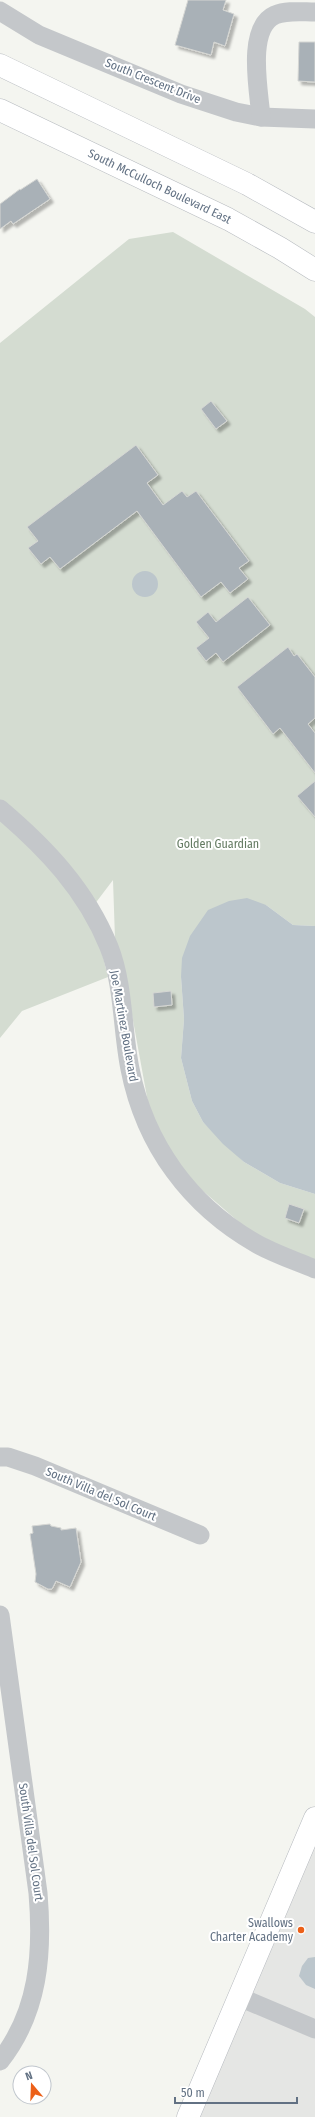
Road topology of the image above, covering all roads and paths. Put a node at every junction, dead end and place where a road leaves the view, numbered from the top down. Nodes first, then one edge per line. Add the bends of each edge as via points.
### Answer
1 (0, 12) edge
2 (315, 12) edge
3 (0, 66) edge
4 (0, 110) edge
5 (261, 117) junction
6 (315, 119) edge
7 (315, 222) edge
8 (315, 270) edge
9 (0, 809) edge
10 (315, 1269) edge
11 (0, 1457) edge
12 (200, 1536) dead end
13 (0, 1615) edge
14 (315, 1818) edge
15 (239, 1997) junction
16 (315, 2029) edge
17 (0, 2061) edge
18 (188, 2117) edge

1 - 5 street, South Crescent Drive via 39,35 181,94 236,112
2 - 5 street via 275,15 261,30 257,48
3 - 7 main road via 246,184
4 - 8 main road, South McCulloch Boulevard East via 228,219
5 - 6 street, South Crescent Drive
9 - 10 street, Joe Martinez Boulevard via 51,856 79,891 101,930 114,966 136,1093 154,1139 180,1181 215,1216 258,1244
11 - 12 street, South Villa del Sol Court via 35,1466
13 - 17 street, South Villa del Sol Court via 38,1893 41,1938 35,1988 29,2009 19,2033
14 - 15 main road
15 - 16 street
15 - 18 main road

